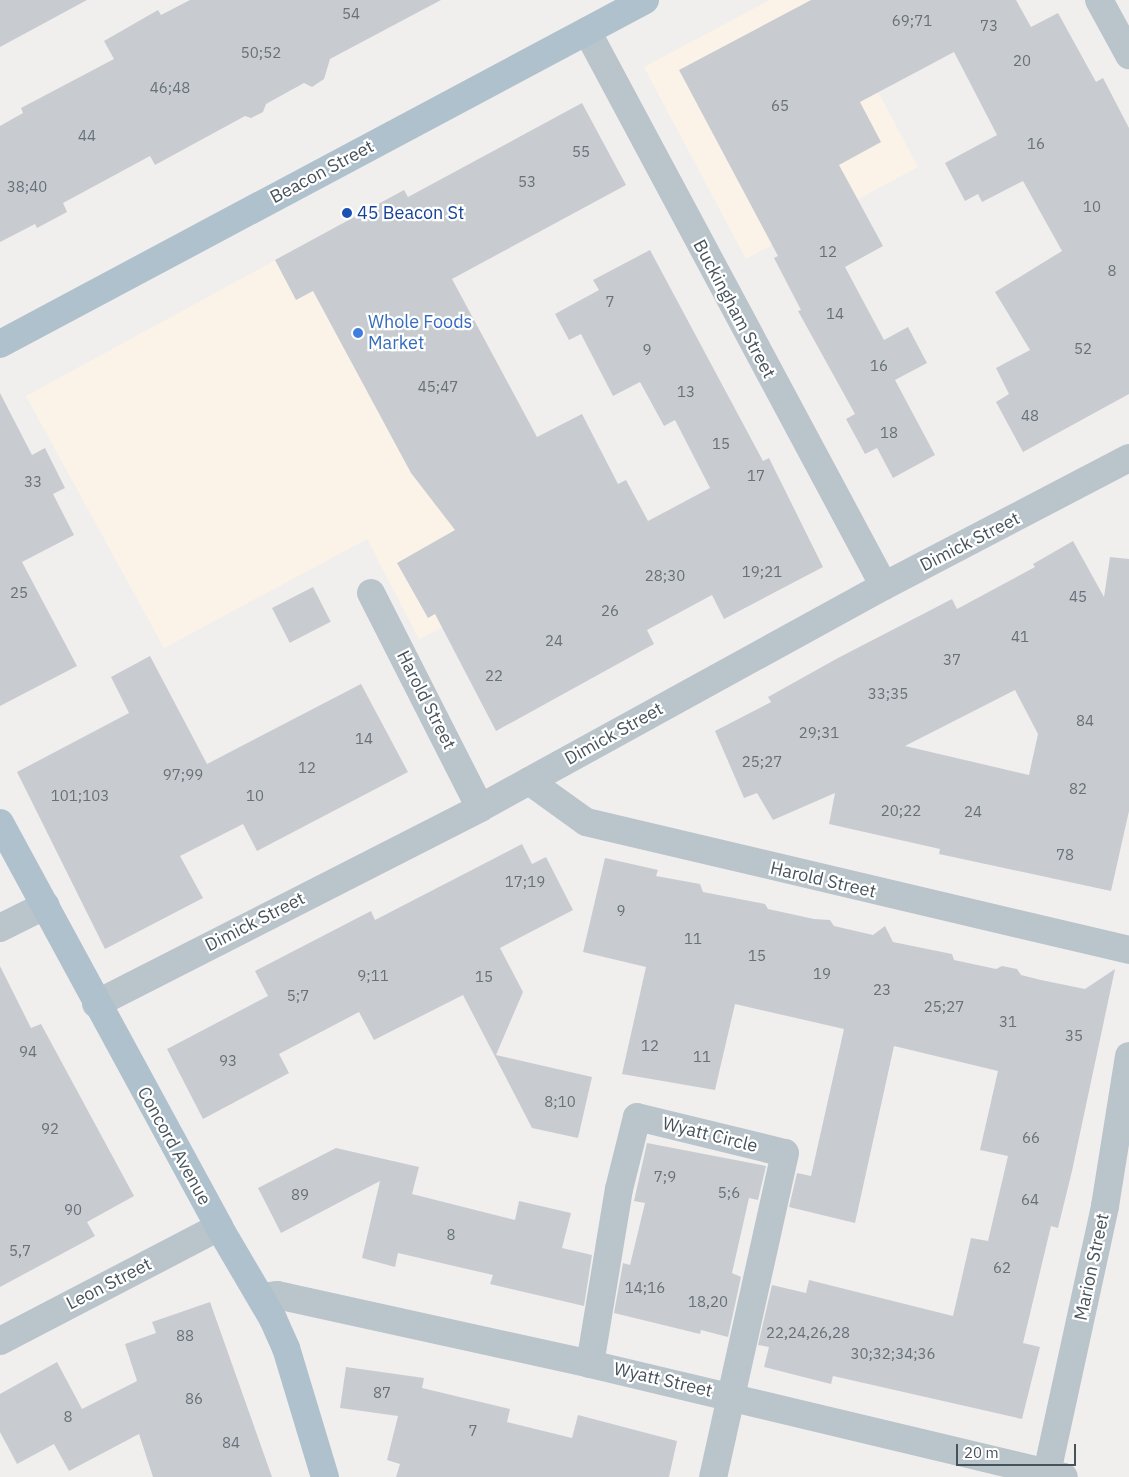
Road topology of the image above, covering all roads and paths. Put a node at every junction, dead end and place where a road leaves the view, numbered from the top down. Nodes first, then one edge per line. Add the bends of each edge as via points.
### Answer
1 (645, 0) edge
2 (1099, 0) edge
3 (586, 31) junction
4 (1129, 55) edge
5 (0, 344) edge
6 (1129, 458) edge
7 (884, 586) junction
8 (371, 593) dead end
9 (529, 781) junction
10 (480, 808) junction
11 (0, 823) edge
12 (46, 905) junction
13 (0, 928) edge
14 (1129, 950) edge
15 (96, 1004) junction
16 (1129, 1056) edge
17 (219, 1227) junction
18 (261, 1296) junction
19 (0, 1341) edge
20 (590, 1364) junction
21 (732, 1396) junction
22 (1052, 1476) edge
23 (325, 1477) edge
24 (713, 1477) edge

1 - 3 main road, Beacon Street
2 - 4 street
3 - 5 main road, Beacon Street
3 - 7 street, Buckingham Street
6 - 7 street, Dimick Street
7 - 9 street, Dimick Street
8 - 10 street, Harold Street
9 - 10 street, Dimick Street
9 - 14 street, Harold Street via 586,822
10 - 15 street, Dimick Street
11 - 12 main road, Concord Avenue
12 - 13 street
12 - 15 main road, Concord Avenue
15 - 17 main road, Concord Avenue
16 - 22 street, Marion Street via 1105,1206
17 - 18 main road, Concord Avenue
17 - 19 street, Leon Street
18 - 20 street, Wyatt Street via 277,1295
18 - 23 main road, Concord Avenue via 286,1348
20 - 21 street, Wyatt Street
20 - 21 street, Wyatt Circle via 619,1189 637,1117 785,1153
21 - 22 street, Wyatt Street
21 - 24 street

